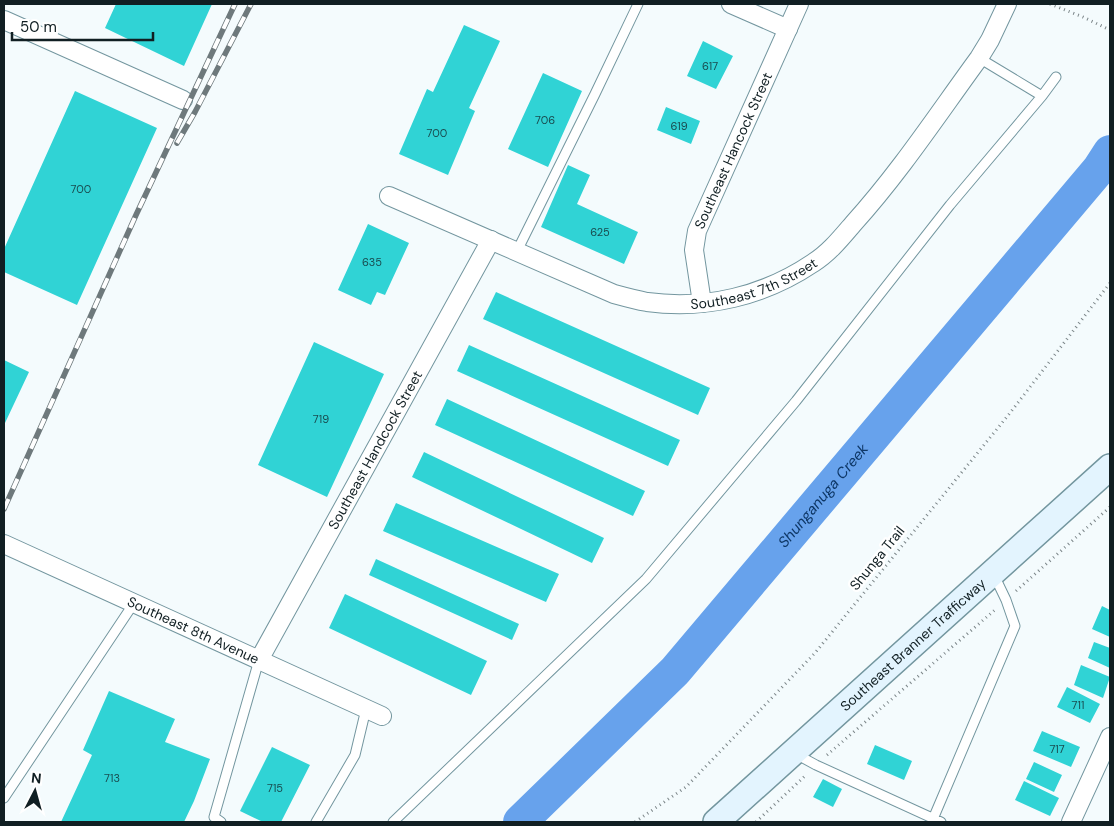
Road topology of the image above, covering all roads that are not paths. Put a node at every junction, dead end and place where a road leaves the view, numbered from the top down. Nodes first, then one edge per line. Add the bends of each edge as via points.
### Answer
1 (638, 4) edge
2 (732, 4) edge
3 (799, 4) edge
4 (1007, 4) edge
5 (4, 20) edge
6 (788, 29) junction
7 (979, 58) junction
8 (1056, 76) dead end
9 (1042, 96) junction
10 (183, 100) dead end
11 (389, 196) dead end
12 (491, 240) junction
13 (517, 252) junction
14 (702, 304) junction
15 (1110, 467) edge
16 (4, 544) edge
17 (993, 573) junction
18 (134, 603) junction
19 (260, 660) junction
20 (366, 709) junction
21 (382, 716) dead end
22 (1110, 737) edge
23 (793, 752) junction
24 (4, 798) edge
25 (937, 820) edge
26 (221, 822) edge
27 (316, 822) edge
28 (393, 822) edge
29 (716, 822) edge
30 (1071, 822) edge

1 - 13 lane
2 - 6 street
3 - 6 street, Southeast Hancock Street
4 - 7 street, Southeast 7th Street
5 - 10 street
6 - 14 street, Southeast Hancock Street via 697,232 694,250
7 - 9 lane
7 - 14 street, Southeast 7th Street via 894,176 828,252 784,280 753,293
8 - 9 lane
9 - 28 lane via 950,205 796,400 646,579
11 - 12 street, Southeast 7th Street
12 - 13 street, Southeast 7th Street
12 - 19 street, Southeast Handcock Street
13 - 14 street, Southeast 7th Street via 614,294 646,302
15 - 17 main road, Southeast Branner Trafficway
16 - 18 street, Southeast 8th Avenue
17 - 23 main road, Southeast Branner Trafficway
17 - 25 lane via 1014,626
18 - 19 street, Southeast 8th Avenue
18 - 24 lane
19 - 20 street, Southeast 8th Avenue
19 - 26 lane via 214,817
20 - 21 street, Southeast 8th Avenue
20 - 27 lane via 355,755
22 - 30 street
23 - 25 lane
23 - 29 main road, Southeast Branner Trafficway

